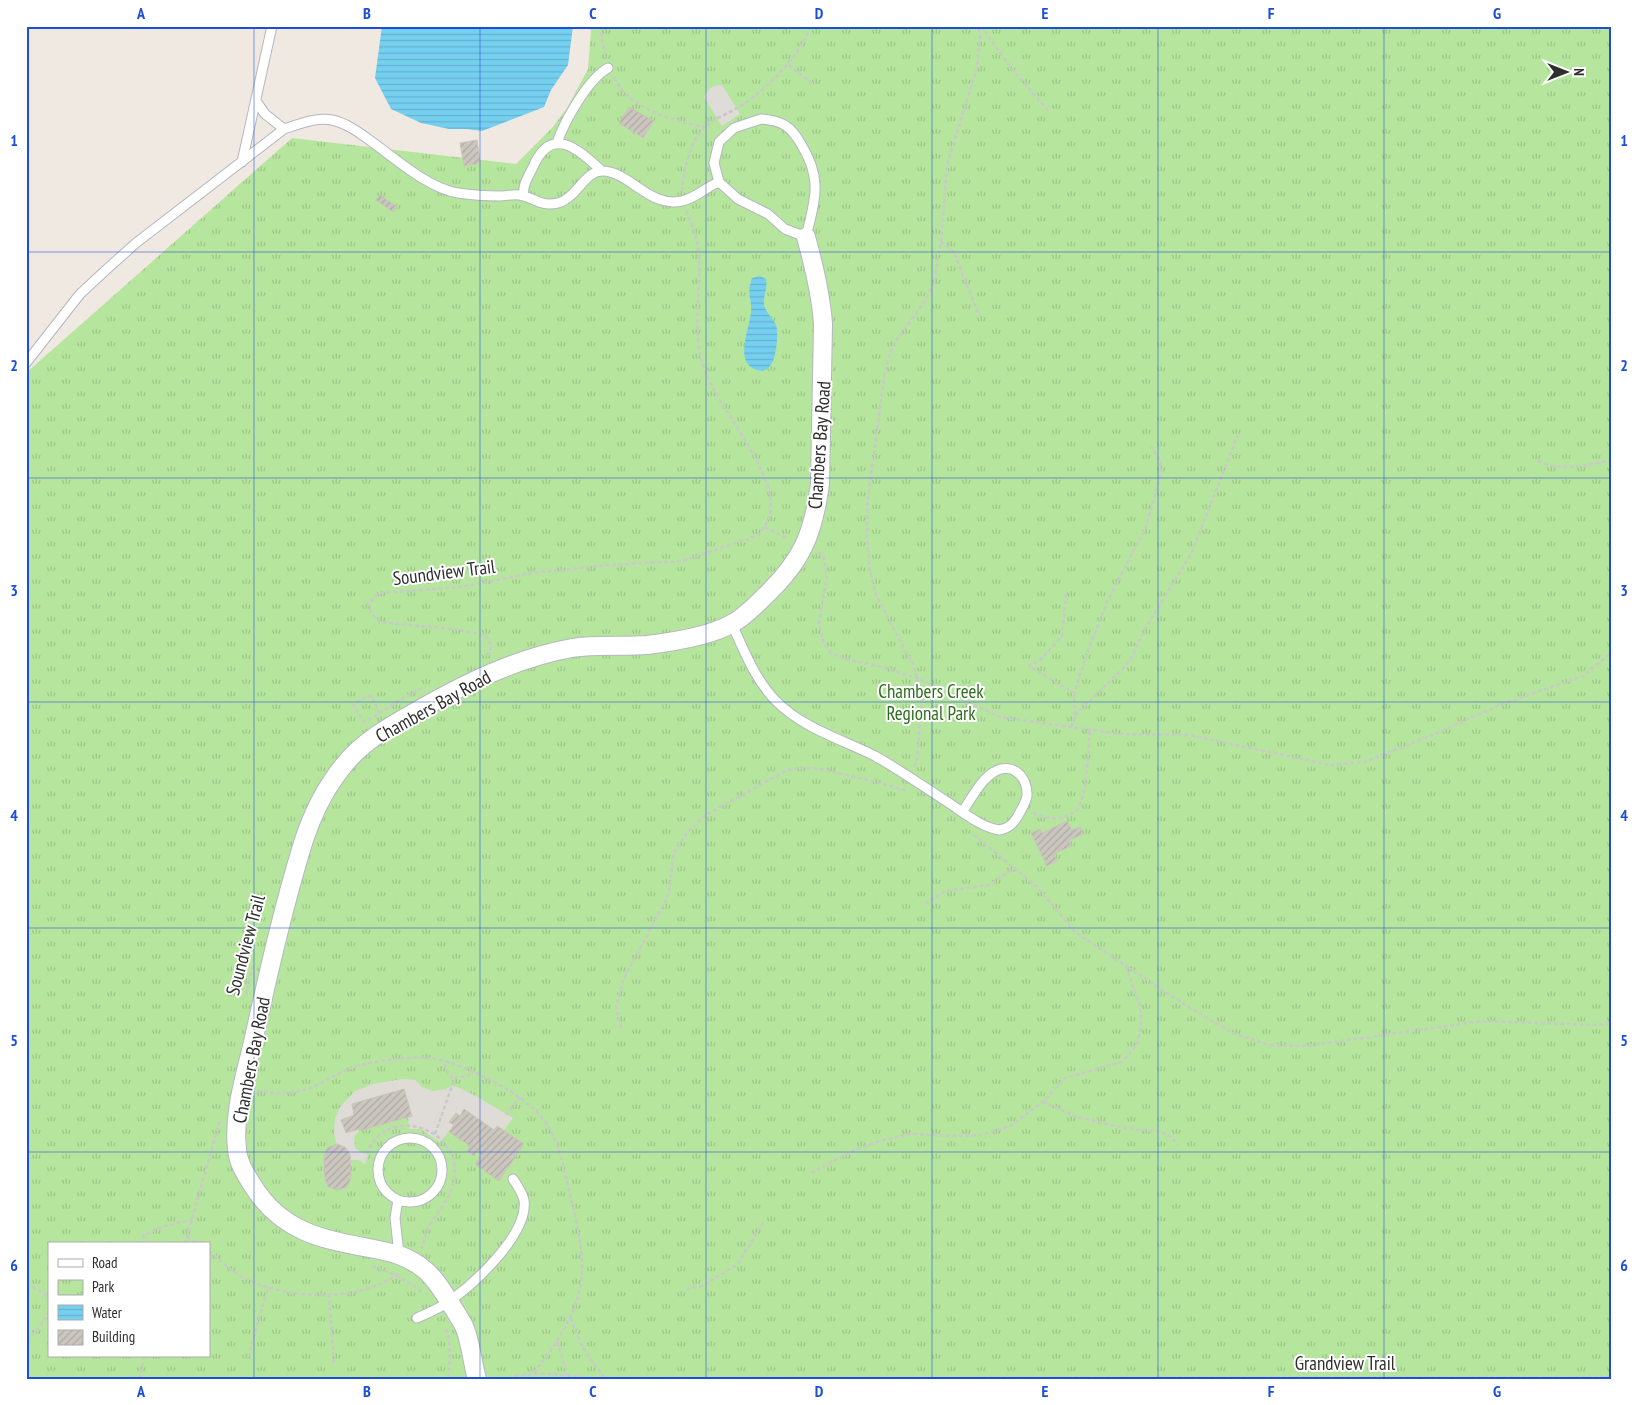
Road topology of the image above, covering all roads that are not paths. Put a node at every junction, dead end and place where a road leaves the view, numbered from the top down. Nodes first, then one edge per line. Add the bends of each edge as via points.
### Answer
1 (272, 26) edge
2 (608, 68) road end
3 (256, 101) junction
4 (284, 129) junction
5 (557, 143) junction
6 (242, 162) junction
7 (601, 170) junction
8 (719, 182) junction
9 (524, 196) junction
10 (806, 237) junction
11 (26, 363) edge
12 (732, 624) junction
13 (962, 812) junction
14 (513, 1179) dead end
15 (398, 1200) junction
16 (406, 1258) junction
17 (443, 1305) junction
18 (417, 1318) dead end
19 (472, 1361) junction
20 (466, 1379) edge
21 (476, 1379) edge

1 - 3 lane
2 - 5 lane via 594,78 562,129
3 - 4 lane via 265,114
3 - 6 lane
4 - 6 lane
4 - 9 lane via 310,121 331,120 348,125 420,176 443,188 460,193
5 - 7 lane via 574,148
5 - 9 lane via 540,154 523,188
6 - 11 lane via 136,243 80,294
7 - 8 lane via 613,173 655,198 674,202 696,196
7 - 9 lane via 591,174 574,193 560,202 541,204
8 - 10 lane via 738,199 768,214 785,229
8 - 10 lane via 714,163 719,142 734,128 761,120 774,120 788,126 813,166 815,201
10 - 12 street, Chambers Bay Road via 822,302 823,324 822,457 816,510 810,534 793,566 754,607
12 - 13 lane via 754,671 775,700 790,713 804,723 874,756
12 - 16 street, Chambers Bay Road via 682,640 575,648 538,656 464,685 384,730 362,748 345,763 314,812 270,965 237,1111 237,1150 242,1167 259,1196 292,1226 335,1242
13 - 13 lane via 999,830 1012,825 1027,794 1025,781 1017,772 1008,769 994,772
14 - 17 lane via 524,1200 523,1215 514,1236 488,1267
15 - 15 lane via 420,1201 433,1192 441,1178 442,1167 434,1147 415,1137 404,1137 390,1144 380,1156 377,1167 382,1187
15 - 16 lane via 395,1218
16 - 17 street, Chambers Bay Road via 427,1271
17 - 18 lane
17 - 19 street, Chambers Bay Road via 464,1326
19 - 20 street
19 - 21 street, Chambers Bay Road

